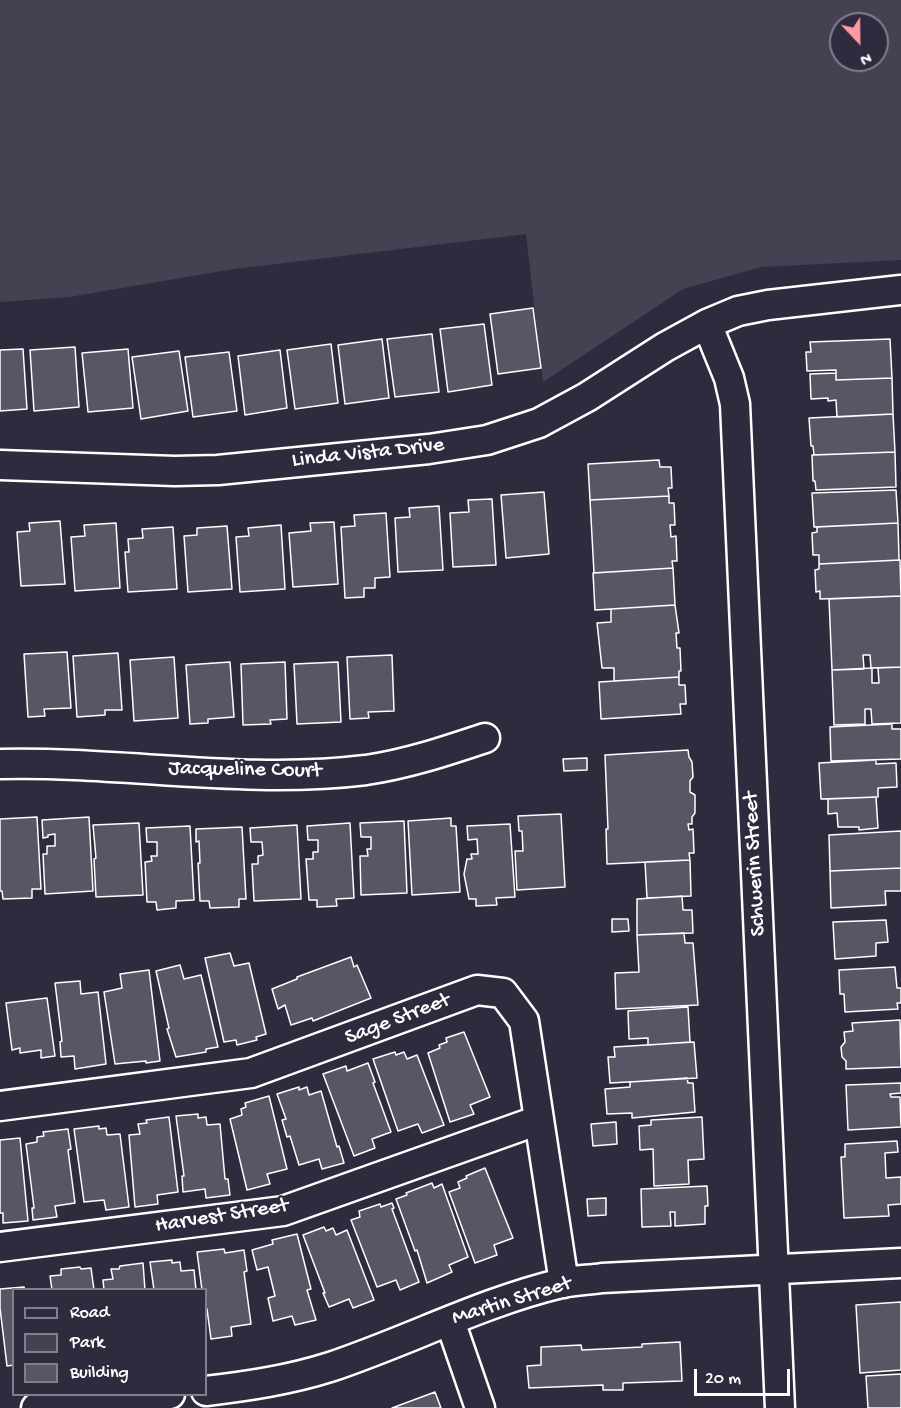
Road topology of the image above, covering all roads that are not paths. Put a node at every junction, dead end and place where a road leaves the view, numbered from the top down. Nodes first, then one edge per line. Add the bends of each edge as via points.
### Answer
1 (901, 290) edge
2 (707, 324) junction
3 (0, 465) edge
4 (485, 738) dead end
5 (0, 764) edge
6 (0, 1106) edge
7 (539, 1120) junction
8 (0, 1246) edge
9 (901, 1263) edge
10 (774, 1269) junction
11 (564, 1283) junction
12 (450, 1321) junction
13 (207, 1391) edge
14 (162, 1396) edge
15 (86, 1406) edge
16 (36, 1408) edge
17 (480, 1408) edge
18 (780, 1408) edge

1 - 2 street, Linda Vista Drive via 768,305 738,311
2 - 3 street, Linda Vista Drive via 587,398 539,423 487,440 218,470
2 - 10 street, Schwerin Street via 735,404
4 - 5 street, Jacqueline Court via 408,763 316,773 204,773
6 - 7 street, Sage Street via 251,1073 477,990 503,993 524,1021
7 - 8 street, Harvest Street via 283,1211
7 - 11 street, Sage Street
9 - 10 street, Martin Street
10 - 11 street, Martin Street
10 - 18 street, Schwerin Street
11 - 12 street, Martin Street
12 - 13 street, Martin Street via 291,1378
12 - 17 street
14 - 15 street
15 - 16 street

